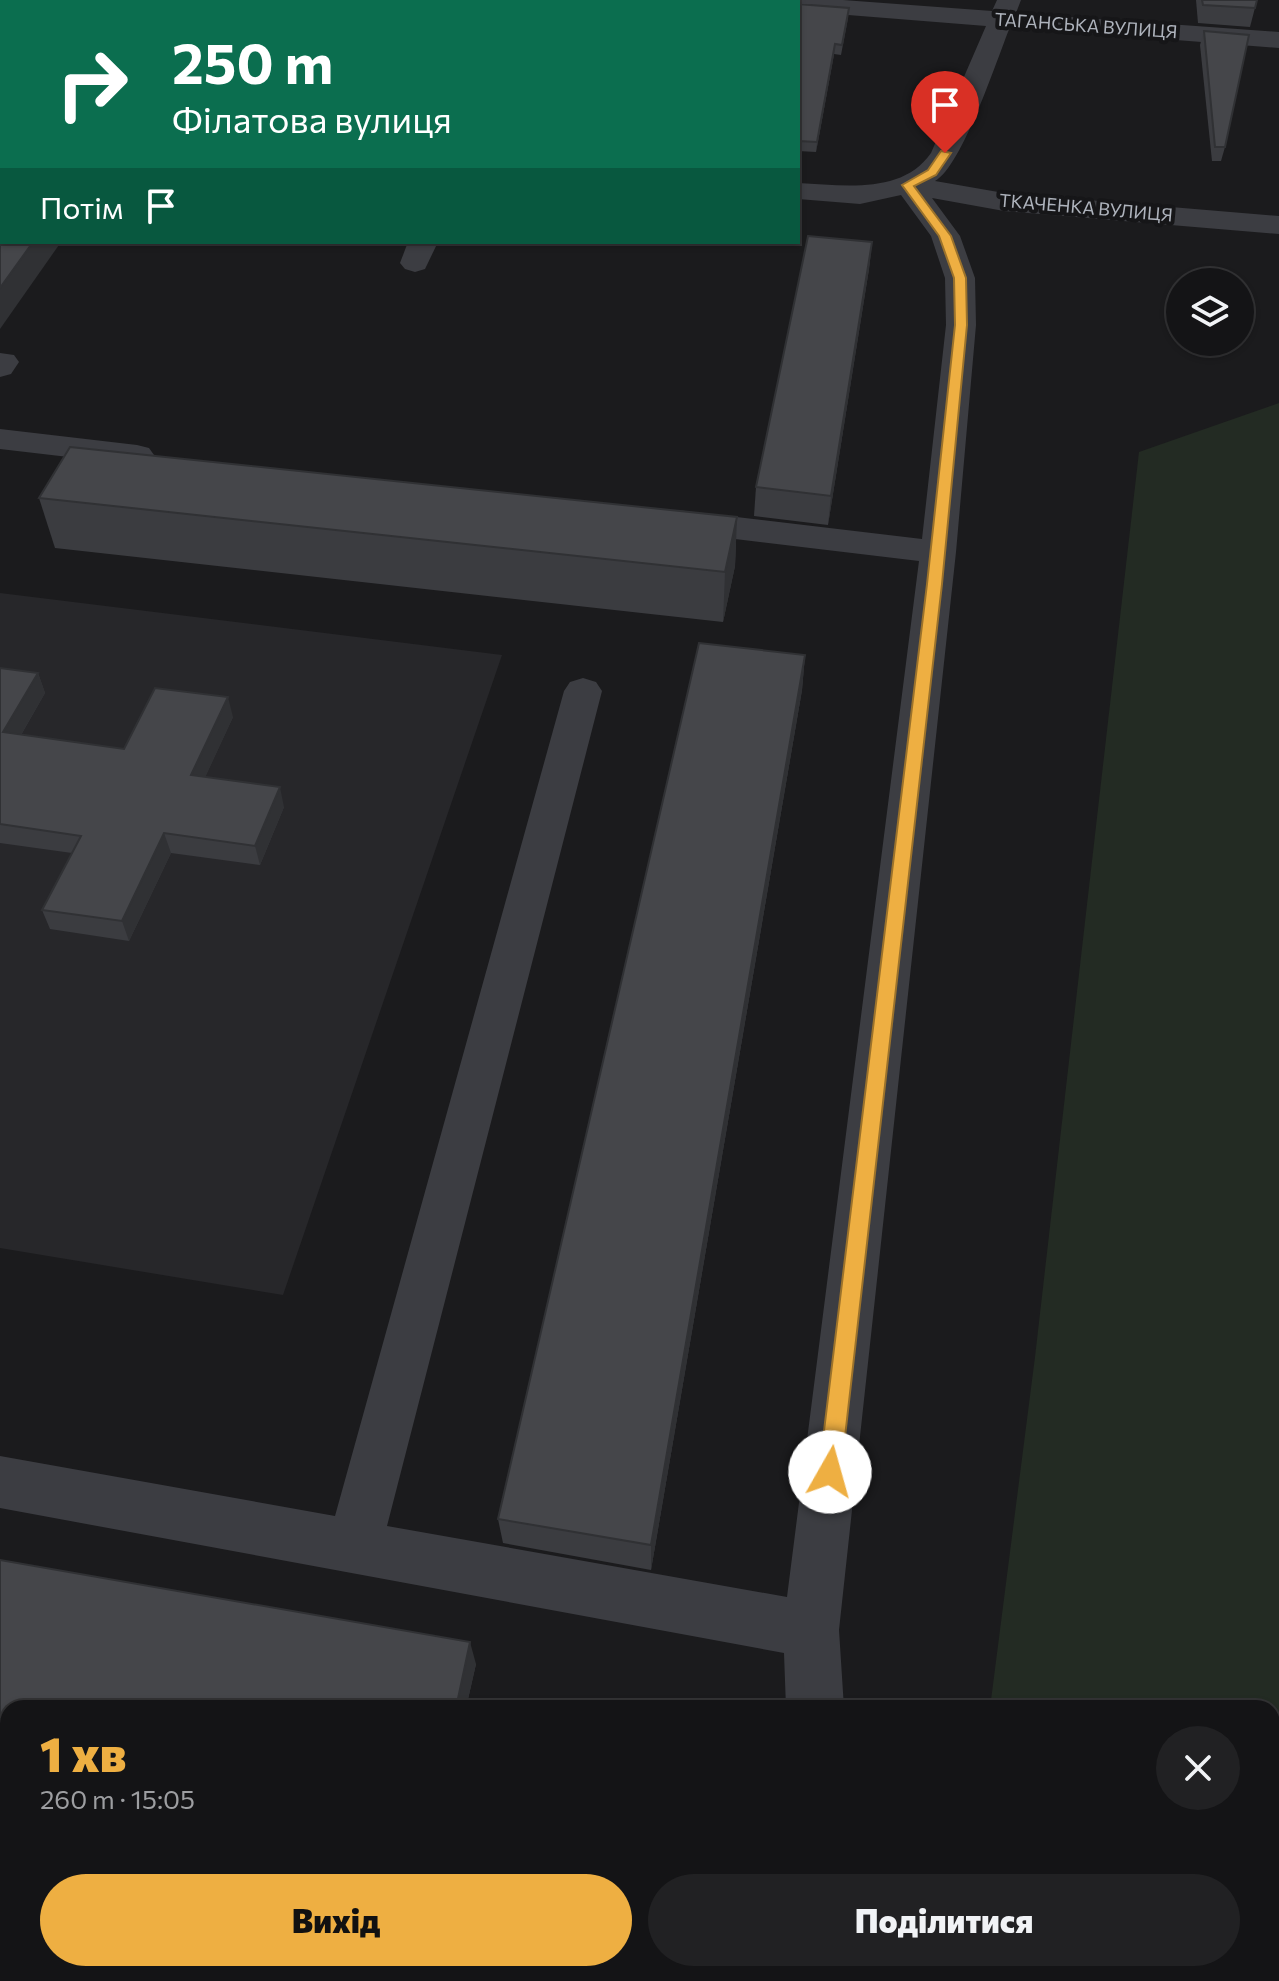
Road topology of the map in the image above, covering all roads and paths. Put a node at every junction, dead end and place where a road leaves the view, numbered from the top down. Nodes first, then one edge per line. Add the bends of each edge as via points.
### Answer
1 (800, 4) edge
2 (1004, 10) edge
3 (1279, 40) edge
4 (908, 185) junction
5 (800, 191) edge
6 (1279, 225) edge
7 (0, 439) edge
8 (172, 460) edge
9 (641, 516) edge
10 (938, 552) junction
11 (583, 691) dead end
12 (0, 1482) edge
13 (354, 1547) junction
14 (811, 1630) junction
15 (815, 1700) edge

1 - 2 street, ТАГАНСЬКА ВУЛИЦЯ
2 - 3 street, ТАГАНСЬКА ВУЛИЦЯ
2 - 4 street via 945,153 932,172
4 - 5 street, ТКАЧЕНКА ВУЛИЦЯ via 860,195
4 - 6 street, ТКАЧЕНКА ВУЛИЦЯ via 1004,202
4 - 10 street via 945,236 960,278 961,325
7 - 8 street
9 - 10 street
10 - 14 street
11 - 13 street
12 - 13 street
13 - 14 street
14 - 15 street

